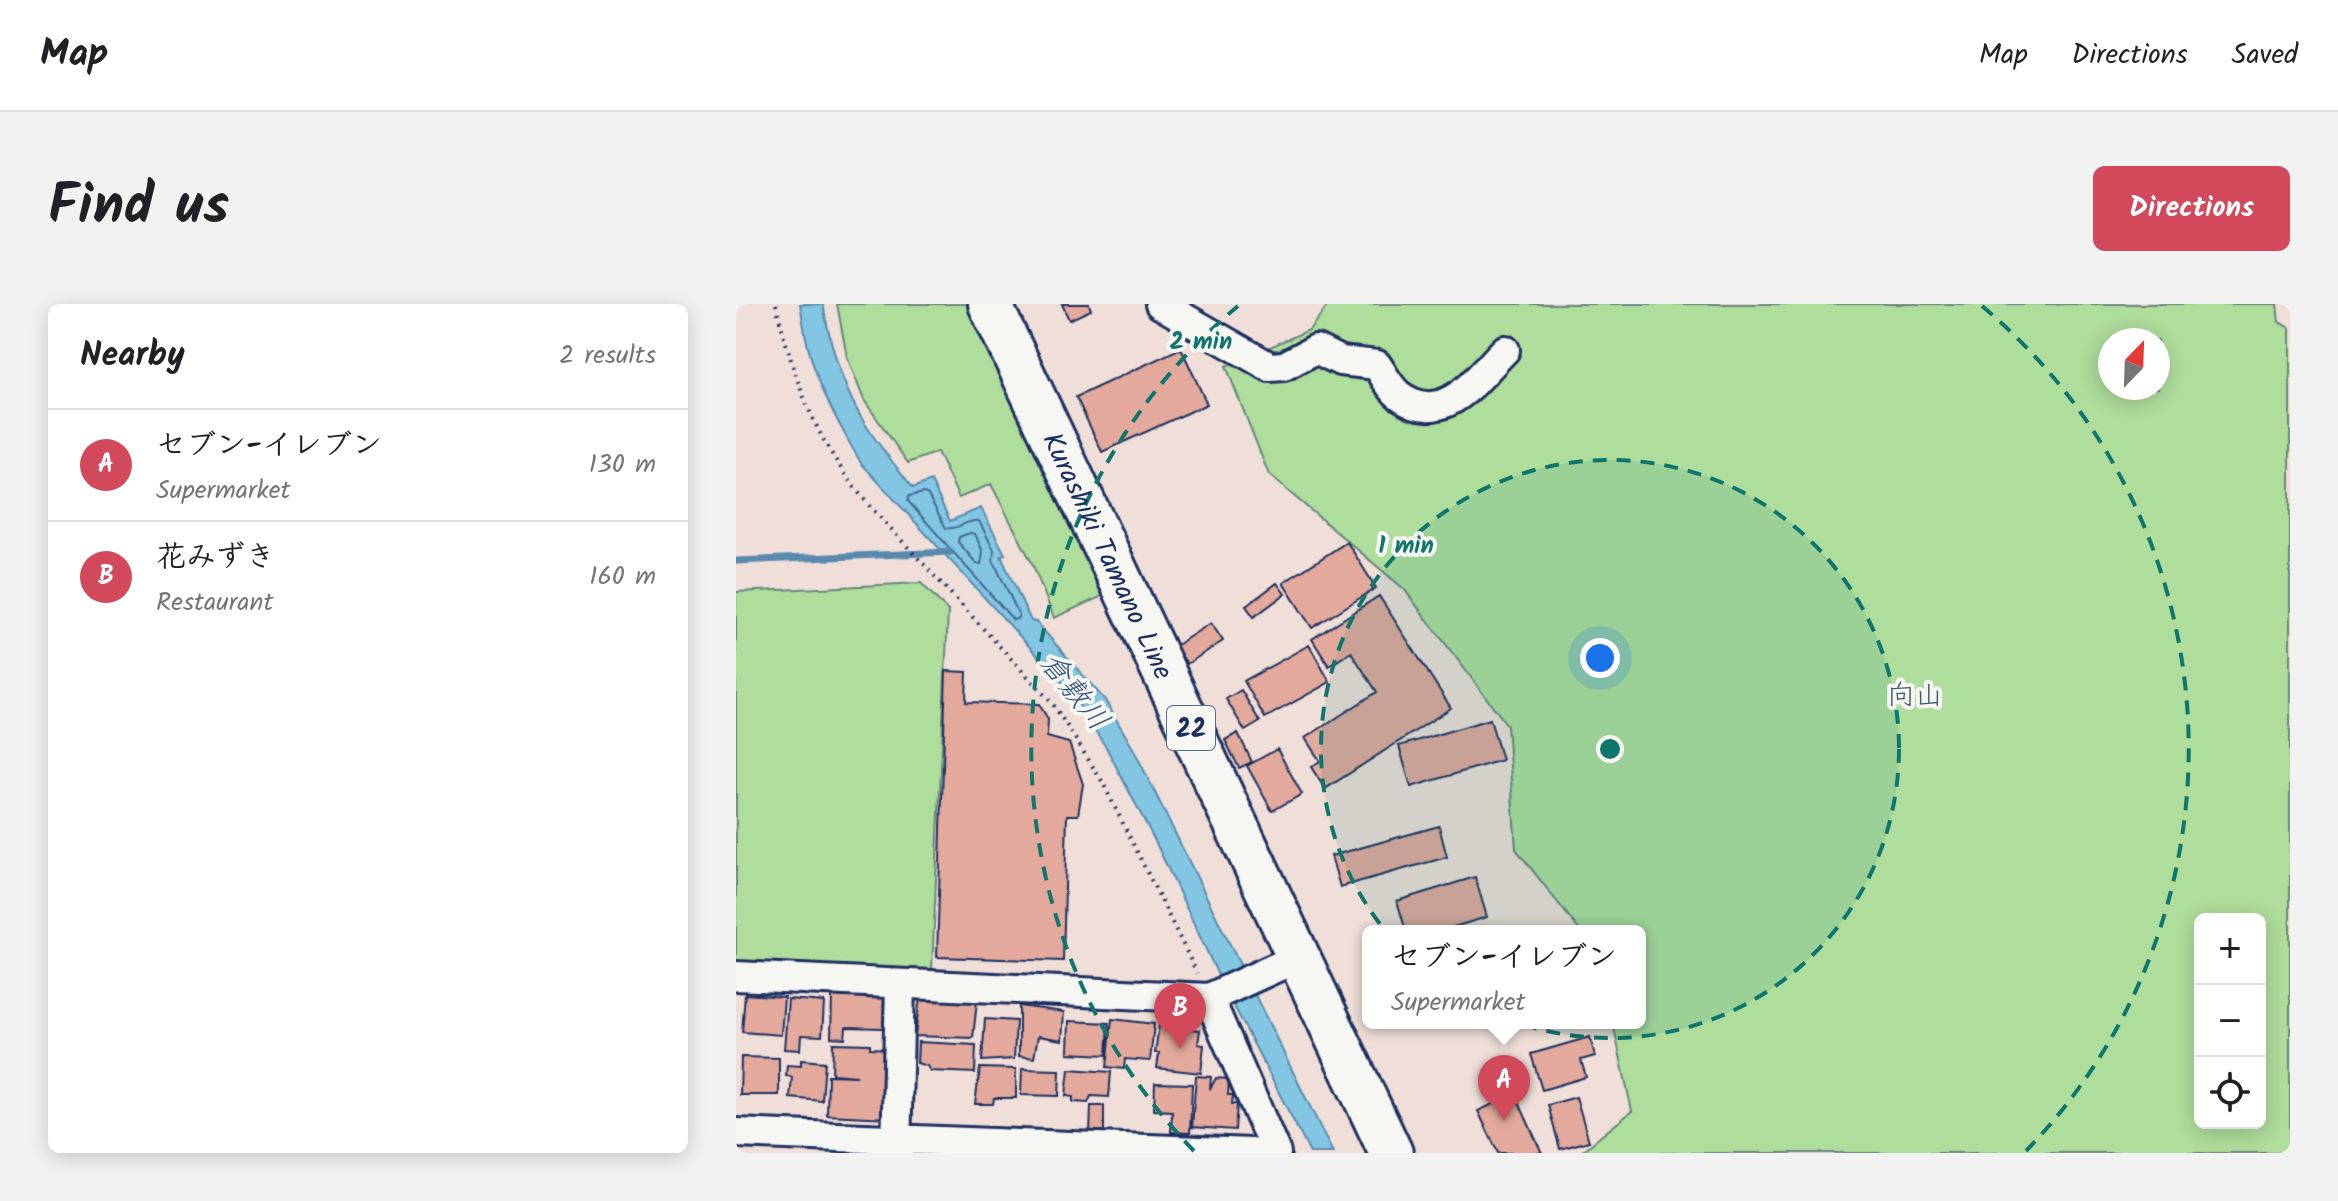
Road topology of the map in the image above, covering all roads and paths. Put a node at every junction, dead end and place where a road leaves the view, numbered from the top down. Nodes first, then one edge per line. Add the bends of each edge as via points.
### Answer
1 (776, 304) edge
2 (990, 304) edge
3 (1160, 304) edge
4 (1505, 350) dead end
5 (1283, 965) junction
6 (736, 976) edge
7 (900, 984) junction
8 (1213, 996) junction
9 (736, 1133) edge
10 (896, 1146) edge
11 (1252, 1153) edge
12 (1276, 1153) edge
13 (1391, 1153) edge

1 - 8 path via 791,368 825,445 851,485 1053,704 1121,818
2 - 5 main road, Kurashiki Tamano Line / 22
3 - 4 street via 1270,367 1284,366 1316,349 1340,361 1377,365 1397,394 1423,407 1455,401
5 - 8 street
5 - 13 main road, Kurashiki Tamano Line / 22
6 - 7 street
7 - 8 street
7 - 10 street
8 - 12 street
9 - 10 street
10 - 11 street

